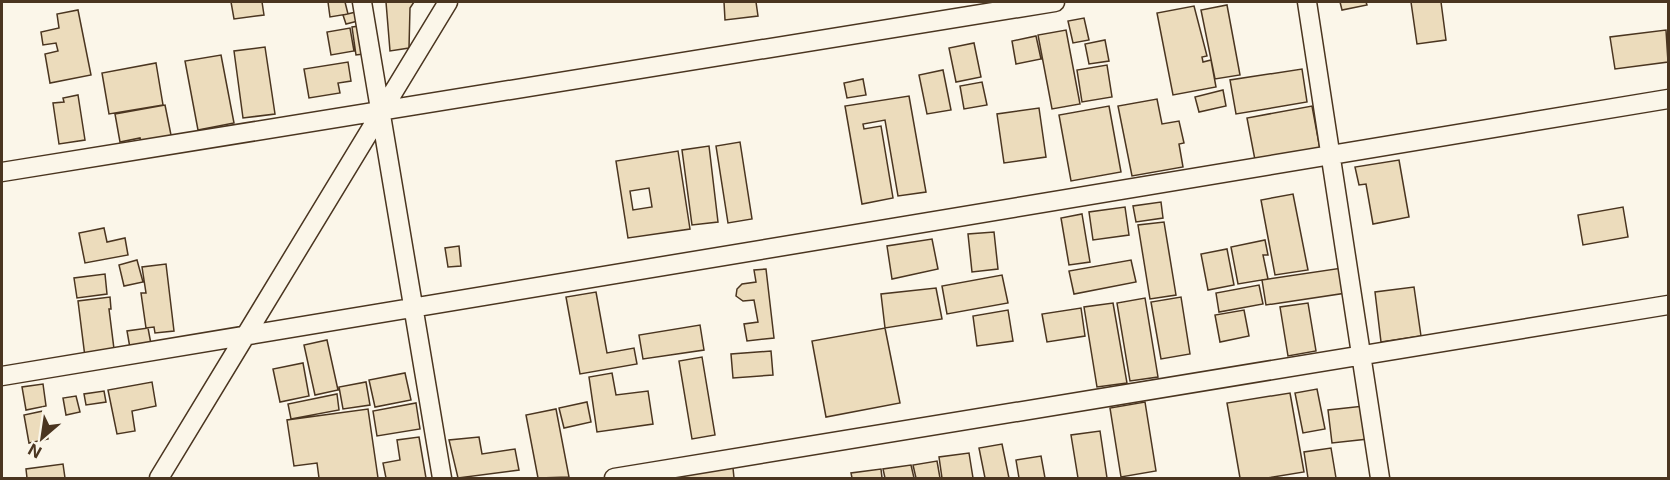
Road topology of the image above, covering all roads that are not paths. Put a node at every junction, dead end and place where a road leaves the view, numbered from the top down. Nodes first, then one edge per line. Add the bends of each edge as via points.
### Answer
1 (362, 2) edge
2 (448, 2) edge
3 (1055, 2) edge
4 (1307, 2) edge
5 (1668, 99) edge
6 (381, 112) junction
7 (1332, 155) junction
8 (2, 172) edge
9 (1668, 305) edge
10 (412, 306) junction
11 (245, 336) junction
12 (1360, 354) junction
13 (2, 376) edge
14 (159, 478) edge
15 (442, 478) edge
16 (614, 478) edge
17 (1380, 478) edge

1 - 6 street
2 - 6 street
3 - 6 street
4 - 7 street
5 - 7 street
6 - 8 street
6 - 10 street
6 - 11 street
7 - 10 street
7 - 12 street
9 - 12 street
10 - 11 street
10 - 15 street
11 - 13 street
11 - 14 street
12 - 16 street
12 - 17 street

